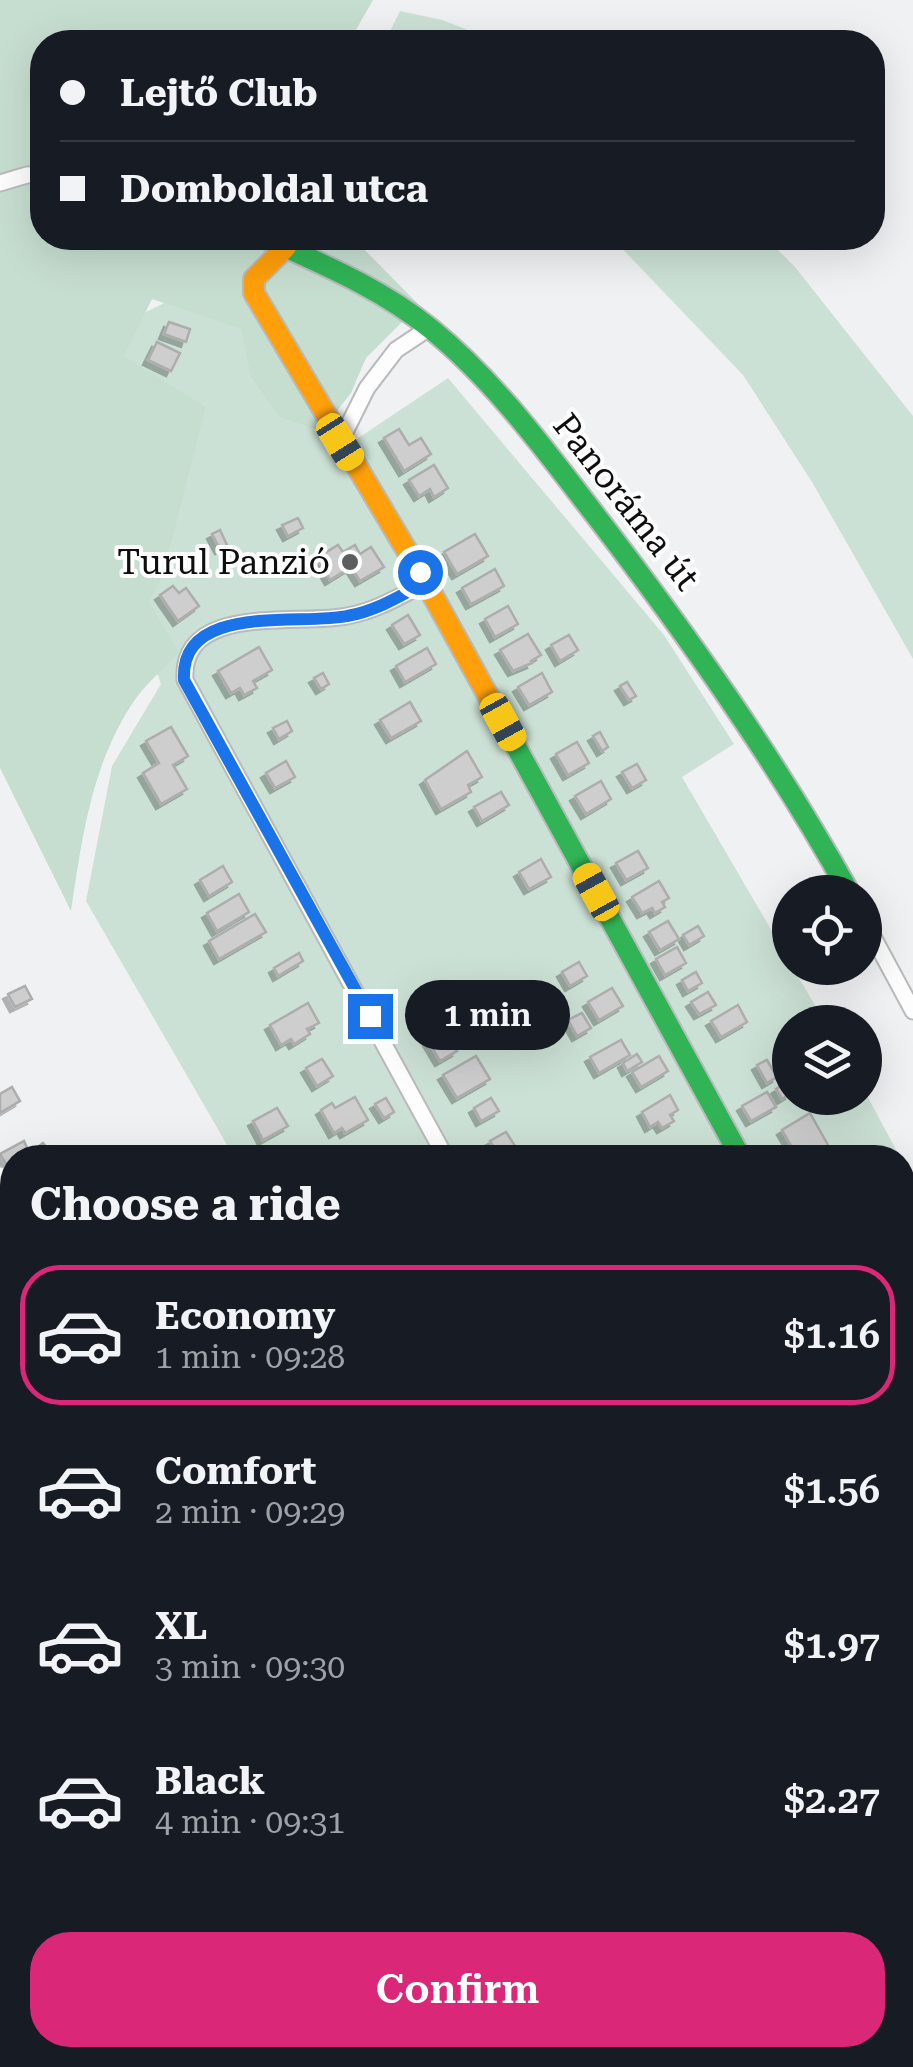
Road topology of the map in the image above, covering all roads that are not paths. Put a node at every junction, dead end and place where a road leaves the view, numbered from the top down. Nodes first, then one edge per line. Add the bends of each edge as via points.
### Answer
1 (30, 174) edge
2 (0, 183) edge
3 (283, 250) edge
4 (292, 250) edge
5 (429, 328) junction
6 (340, 442) junction
7 (426, 582) junction
8 (839, 875) edge
9 (882, 954) edge
10 (913, 1012) edge
11 (439, 1145) edge
12 (734, 1145) edge

1 - 2 street
3 - 6 main road via 254,278 254,293
4 - 5 main road, Panoráma út
5 - 6 street via 396,350 367,388
5 - 8 main road, Panoráma út via 518,416 661,600 793,794
6 - 7 main road
7 - 11 street via 344,617 226,626 194,644 184,680
7 - 12 main road
9 - 10 street

